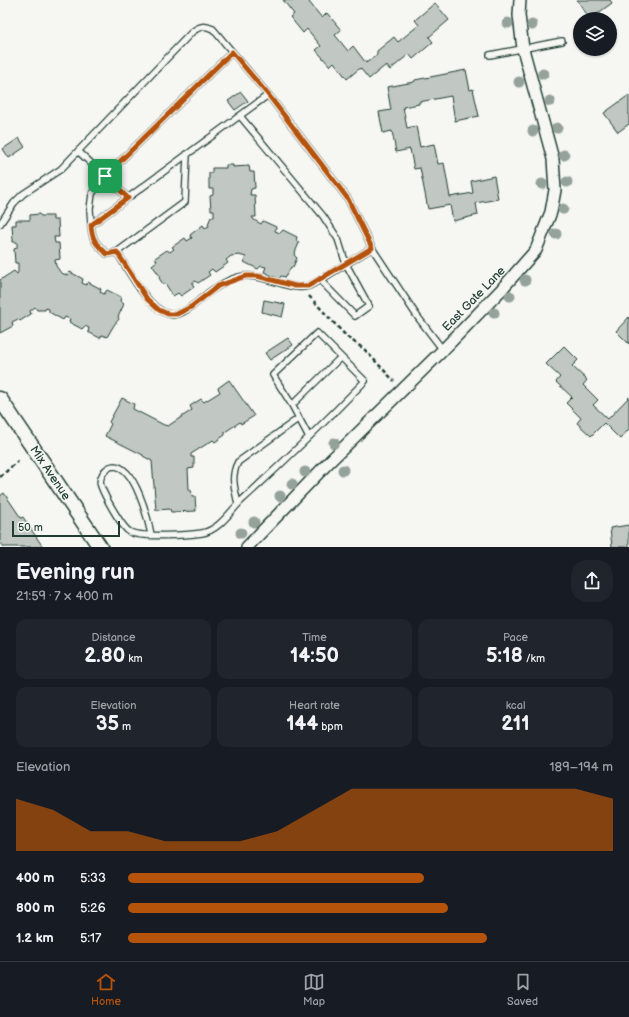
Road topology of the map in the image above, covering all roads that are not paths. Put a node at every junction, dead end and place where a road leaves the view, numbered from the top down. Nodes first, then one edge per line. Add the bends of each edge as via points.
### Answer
1 (520, 0) edge
2 (562, 40) dead end
3 (523, 49) junction
4 (232, 52) junction
5 (490, 55) dead end
6 (268, 94) junction
7 (240, 116) junction
8 (78, 151) junction
9 (187, 154) junction
10 (105, 176) junction
11 (128, 198) junction
12 (0, 224) edge
13 (91, 225) junction
14 (372, 248) junction
15 (117, 252) junction
16 (346, 264) junction
17 (320, 280) junction
18 (443, 350) junction
19 (341, 357) junction
20 (0, 399) edge
21 (292, 405) junction
22 (299, 418) junction
23 (309, 437) junction
24 (238, 504) junction
25 (151, 534) junction
26 (100, 547) edge
27 (247, 547) edge

1 - 3 street, East Gate Lane
2 - 3 lane
3 - 5 lane
3 - 18 street, East Gate Lane via 553,159 556,190 551,212 536,250
4 - 6 lane
4 - 8 lane via 213,29 199,26
4 - 10 lane
6 - 7 lane
6 - 14 lane via 348,199
7 - 9 lane
7 - 16 lane via 323,216 338,239
8 - 10 lane
8 - 12 lane via 61,169 23,194
9 - 11 lane
9 - 15 lane via 185,202
10 - 11 lane
10 - 13 lane via 92,194
11 - 13 lane
13 - 15 lane via 91,235 97,245 107,254
14 - 16 lane
14 - 18 lane
15 - 17 lane via 147,299 168,314 177,314 191,307 218,286 246,276 257,276 295,286 308,286
16 - 17 lane
16 - 17 lane via 369,306 355,316
18 - 27 street, East Gate Lane
19 - 21 lane
19 - 21 lane via 317,333 273,375
19 - 23 lane via 365,381
20 - 26 street, Mix Avenue
21 - 22 lane
22 - 23 lane
22 - 24 lane via 238,462 233,470
23 - 24 lane
24 - 25 lane via 226,518 204,532
25 - 25 lane via 130,532 122,525 101,485 101,476 106,470 114,466 123,469 130,478 139,492

